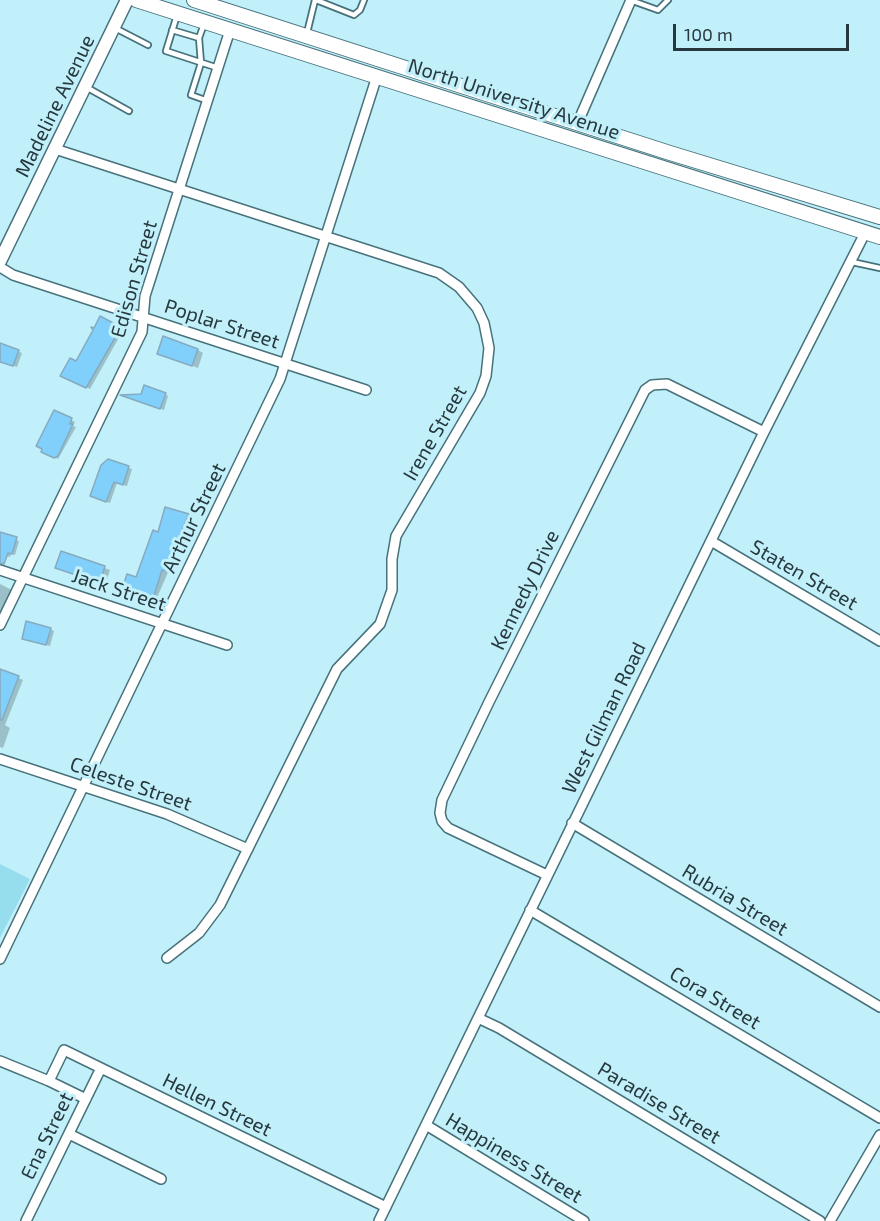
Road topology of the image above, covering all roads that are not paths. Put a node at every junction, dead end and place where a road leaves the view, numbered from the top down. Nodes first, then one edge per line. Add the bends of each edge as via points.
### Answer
1 (127, 0) edge
2 (135, 0) edge
3 (194, 0) edge
4 (315, 0) edge
5 (364, 0) edge
6 (631, 0) edge
7 (668, 0) edge
8 (177, 14) junction
9 (204, 22) junction
10 (115, 28) junction
11 (172, 30) junction
12 (230, 30) junction
13 (306, 35) junction
14 (199, 38) junction
15 (148, 45) dead end
16 (201, 63) junction
17 (218, 68) junction
18 (377, 76) junction
19 (86, 87) junction
20 (208, 101) junction
21 (129, 111) dead end
22 (578, 122) junction
23 (55, 149) junction
24 (180, 189) junction
25 (880, 217) edge
26 (866, 233) junction
27 (327, 236) junction
28 (880, 237) edge
29 (0, 261) edge
30 (852, 262) junction
31 (0, 267) edge
32 (880, 268) edge
33 (144, 317) junction
34 (286, 363) junction
35 (366, 390) dead end
36 (764, 432) junction
37 (711, 541) junction
38 (0, 570) edge
39 (23, 577) junction
40 (163, 623) junction
41 (0, 625) edge
42 (880, 641) edge
43 (227, 645) dead end
44 (0, 759) edge
45 (83, 786) junction
46 (572, 823) junction
47 (248, 849) junction
48 (547, 875) junction
49 (530, 910) junction
50 (167, 958) dead end
51 (0, 959) edge
52 (880, 1007) edge
53 (478, 1018) junction
54 (0, 1061) edge
55 (101, 1068) junction
56 (49, 1081) junction
57 (86, 1099) junction
58 (880, 1118) edge
59 (426, 1125) junction
60 (69, 1134) junction
61 (880, 1135) edge
62 (161, 1179) dead end
63 (386, 1207) junction
64 (26, 1221) edge
65 (379, 1221) edge
66 (584, 1221) edge
67 (820, 1221) edge
68 (830, 1221) edge

1 - 10 street, Madeline Avenue
2 - 8 main road, North University Avenue
3 - 13 main road, North University Avenue
4 - 5 lane via 354,15
4 - 13 lane
6 - 7 lane via 658,10
6 - 22 street
8 - 9 main road, North University Avenue
8 - 11 lane
9 - 12 main road, North University Avenue
9 - 14 lane
10 - 15 lane
10 - 19 street, Madeline Avenue
11 - 14 lane
11 - 16 lane via 166,51
12 - 17 street, Edison Street
12 - 18 main road, North University Avenue
13 - 22 main road, North University Avenue
14 - 16 lane
16 - 17 lane
16 - 20 lane via 191,95
17 - 20 street, Edison Street
18 - 26 main road, North University Avenue
18 - 27 street, Arthur Street
19 - 21 lane
19 - 23 street, Madeline Avenue
20 - 24 street, Edison Street
22 - 25 main road, North University Avenue
23 - 24 street, Irene Street
23 - 29 street, Madeline Avenue
24 - 27 street, Irene Street
24 - 33 street, Edison Street via 145,296
26 - 28 main road, North University Avenue
26 - 30 street, West Gilman Road
27 - 34 street, Arthur Street
27 - 47 street, Irene Street via 447,277 472,300 484,323 488,366 480,393 396,536 392,590 380,624 337,669
30 - 32 lane
30 - 36 street, West Gilman Road
31 - 33 street, Poplar Street via 13,275
33 - 34 street, Poplar Street
33 - 39 street, Edison Street via 142,332
34 - 35 street, Poplar Street
34 - 40 street, Arthur Street
36 - 37 street, West Gilman Road
36 - 48 street, Kennedy Drive via 667,384 652,386 640,397 440,804 442,821 448,828
37 - 42 street, Staten Street
37 - 46 street, West Gilman Road
38 - 39 street, Jack Street
39 - 40 street, Jack Street
39 - 41 street, Edison Street
40 - 43 street, Jack Street
40 - 45 street, Arthur Street
44 - 45 street, Celeste Street
45 - 47 street, Celeste Street via 167,814
45 - 51 street, Arthur Street
46 - 48 street, West Gilman Road
46 - 52 street, Rubria Street
47 - 50 street, Irene Street via 210,921
48 - 49 street, West Gilman Road
49 - 53 street, West Gilman Road
49 - 58 street, Cora Street
53 - 59 street, West Gilman Road
53 - 67 street, Paradise Street
54 - 56 street
55 - 56 street, Hellen Street via 64,1050
55 - 57 street, Ena Street
55 - 63 street, Hellen Street
56 - 57 street
57 - 60 street, Ena Street
59 - 63 street, West Gilman Road
59 - 66 street, Happiness Street
60 - 62 street
60 - 64 street, Ena Street
61 - 68 street
63 - 65 street, West Gilman Road

